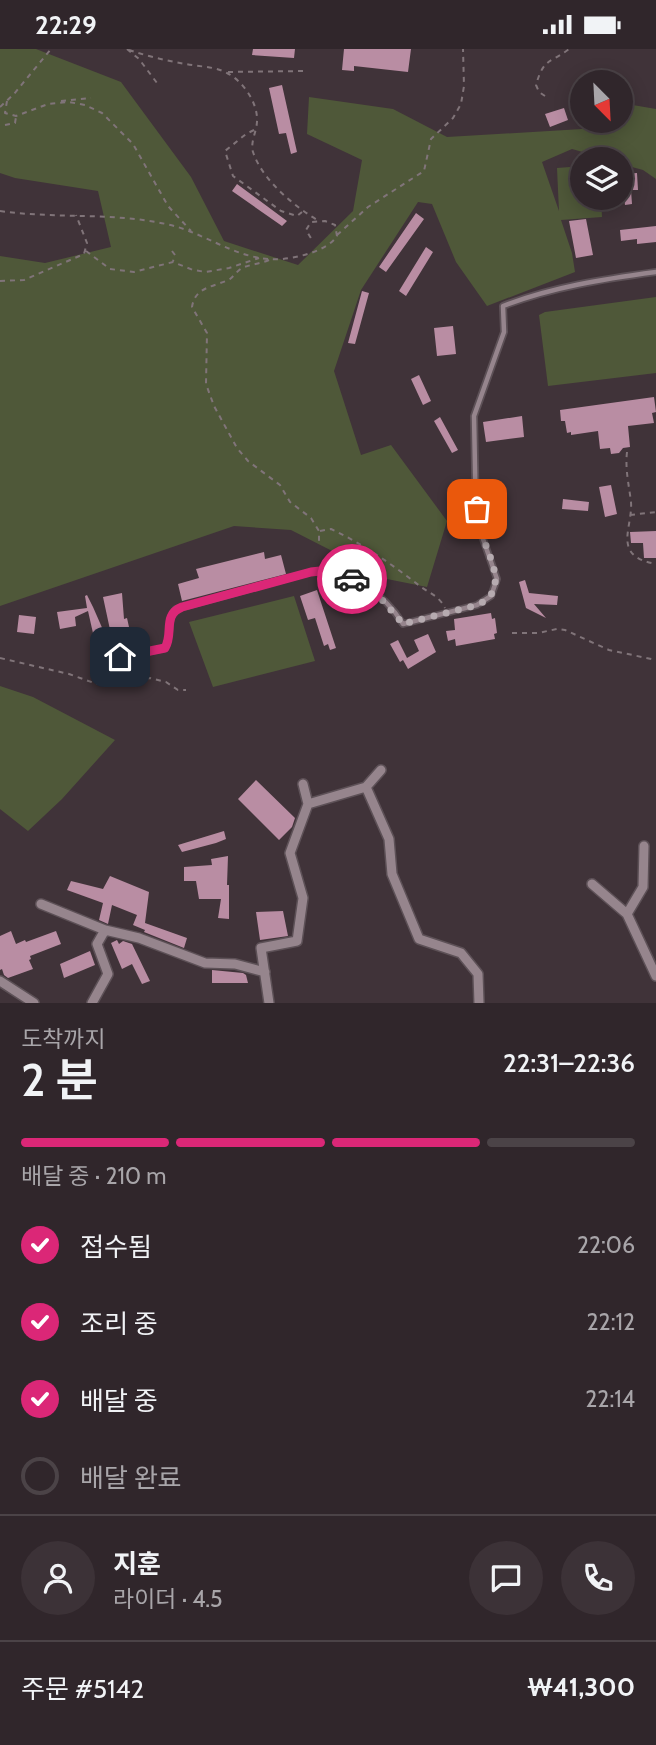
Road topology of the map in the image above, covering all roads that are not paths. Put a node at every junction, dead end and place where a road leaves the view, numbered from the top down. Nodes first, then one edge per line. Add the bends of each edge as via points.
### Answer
1 (656, 272) edge
2 (120, 657) dead end
3 (381, 770) dead end
4 (303, 784) dead end
5 (366, 787) junction
6 (308, 804) junction
7 (644, 846) dead end
8 (592, 884) dead end
9 (41, 904) dead end
10 (627, 915) junction
11 (105, 930) junction
12 (265, 972) junction
13 (656, 976) edge
14 (0, 981) edge
15 (34, 1003) edge
16 (92, 1003) edge
17 (269, 1003) edge
18 (479, 1003) edge

1 - 2 lane via 573,285 503,306 504,332 474,417 477,519 496,579 494,593 487,600 403,624 377,594 357,580 311,572 176,609 165,648
3 - 5 street
4 - 6 street
5 - 6 street
5 - 18 street via 389,839 392,874 419,939 461,953 478,974
6 - 12 street via 290,853 303,898 297,941 261,948
7 - 10 street via 643,887
8 - 10 street
9 - 11 street
10 - 13 street
11 - 12 street via 205,963 236,964
11 - 16 street via 97,944 108,974
12 - 17 street
14 - 15 street

